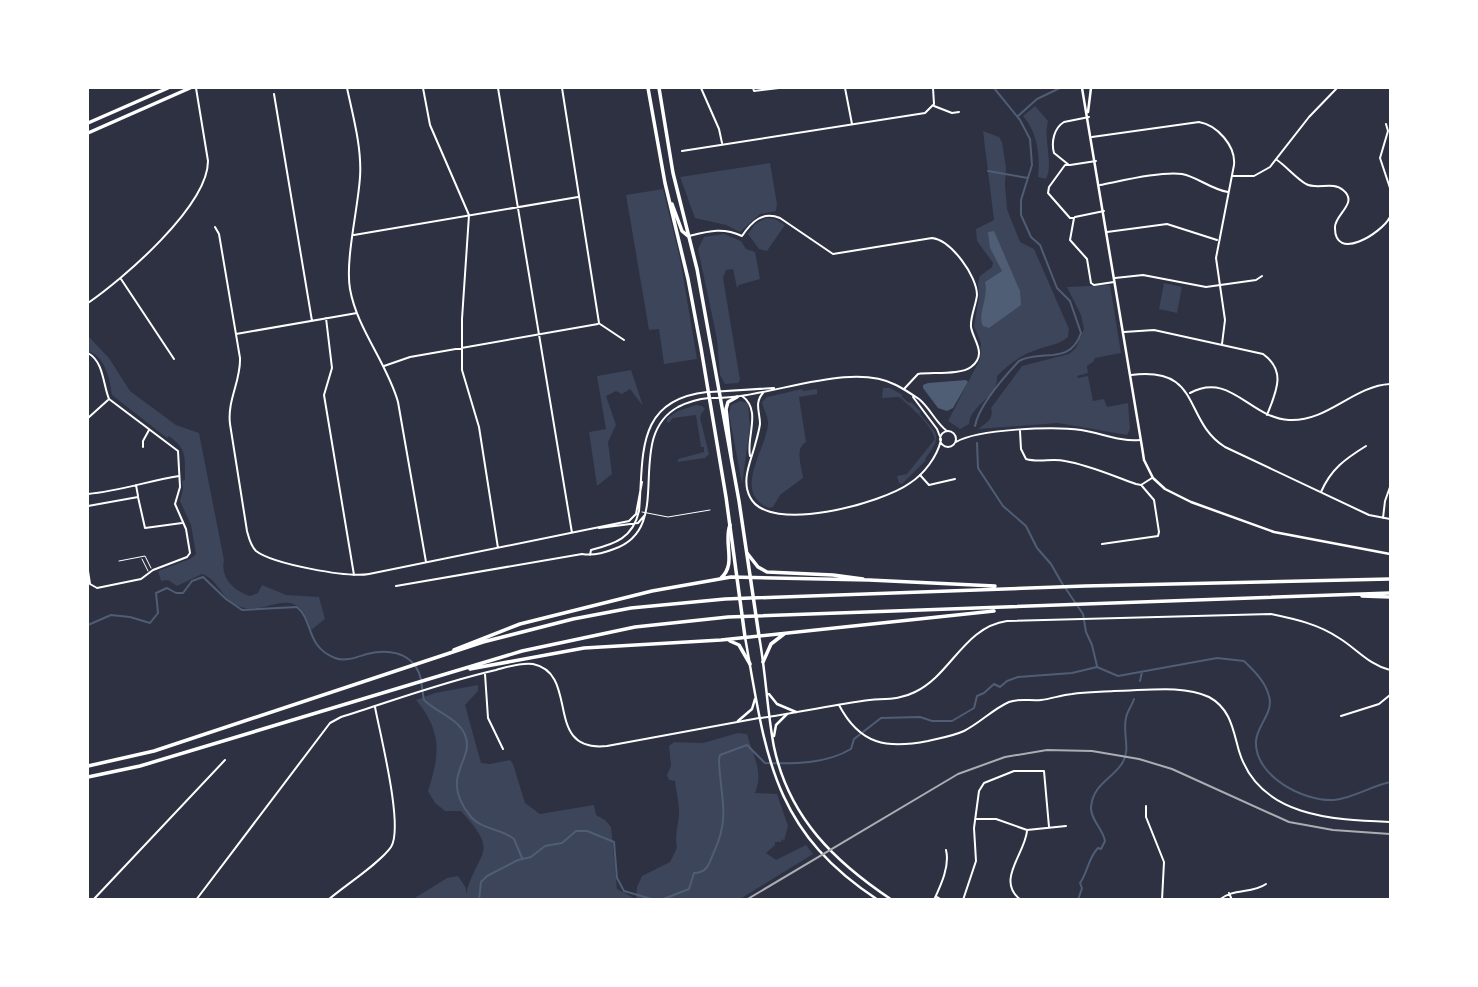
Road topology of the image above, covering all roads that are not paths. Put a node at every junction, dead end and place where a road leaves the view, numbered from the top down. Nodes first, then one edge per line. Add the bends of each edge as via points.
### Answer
1 (167, 88) edge
2 (190, 88) edge
3 (196, 88) edge
4 (347, 88) edge
5 (423, 88) edge
6 (498, 88) edge
7 (562, 88) edge
8 (648, 88) edge
9 (659, 88) edge
10 (701, 88) edge
11 (753, 88) edge
12 (779, 88) edge
13 (845, 88) edge
14 (933, 88) edge
15 (1082, 88) edge
16 (1091, 88) edge
17 (1337, 88) edge
18 (274, 94) dead end
19 (933, 105) junction
20 (959, 112) dead end
21 (283, 113) dead end
22 (278, 114) junction
23 (1088, 115) junction
24 (88, 123) edge
25 (1386, 124) dead end
26 (852, 125) junction
27 (88, 133) edge
28 (1092, 137) junction
29 (722, 144) junction
30 (682, 151) dead end
31 (1277, 160) junction
32 (1096, 161) junction
33 (1069, 165) junction
34 (1232, 176) junction
35 (1100, 185) junction
36 (1391, 188) edge
37 (1228, 192) junction
38 (579, 197) junction
39 (669, 200) junction
40 (518, 207) junction
41 (1104, 211) junction
42 (469, 215) junction
43 (1391, 217) edge
44 (1074, 218) junction
45 (215, 227) dead end
46 (1107, 232) junction
47 (354, 235) junction
48 (688, 236) junction
49 (1218, 240) junction
50 (1262, 276) dead end
51 (121, 279) junction
52 (1115, 280) junction
53 (1219, 286) junction
54 (88, 303) edge
55 (358, 313) junction
56 (326, 318) junction
57 (312, 321) junction
58 (599, 323) junction
59 (1123, 332) junction
60 (236, 334) junction
61 (539, 335) junction
62 (624, 340) dead end
63 (1222, 344) junction
64 (461, 348) junction
65 (88, 353) edge
66 (174, 359) dead end
67 (384, 366) junction
68 (1130, 375) junction
69 (1391, 384) edge
70 (775, 389) junction
71 (904, 390) junction
72 (718, 391) junction
73 (708, 392) junction
74 (762, 393) junction
75 (1188, 394) junction
76 (740, 396) junction
77 (913, 397) junction
78 (709, 398) junction
79 (719, 398) junction
80 (109, 399) junction
81 (1267, 415) junction
82 (88, 418) edge
83 (150, 429) junction
84 (1020, 430) junction
85 (947, 431) junction
86 (953, 433) junction
87 (965, 436) junction
88 (941, 439) junction
89 (1140, 440) junction
90 (956, 442) junction
91 (1366, 446) dead end
92 (143, 447) dead end
93 (947, 447) junction
94 (938, 452) junction
95 (751, 457) junction
96 (731, 458) junction
97 (920, 475) junction
98 (179, 476) junction
99 (1153, 478) junction
100 (955, 479) dead end
101 (642, 482) junction
102 (136, 485) junction
103 (1141, 485) junction
104 (1391, 487) edge
105 (1320, 493) junction
106 (88, 494) edge
107 (138, 497) junction
108 (88, 506) edge
109 (710, 510) dead end
110 (639, 511) junction
111 (646, 514) junction
112 (1383, 519) junction
113 (1391, 519) edge
114 (184, 522) junction
115 (635, 524) junction
116 (730, 525) junction
117 (598, 528) junction
118 (572, 534) junction
119 (1102, 544) dead end
120 (499, 549) junction
121 (747, 552) junction
122 (1391, 554) edge
123 (590, 555) junction
124 (141, 557) junction
125 (119, 561) dead end
126 (426, 563) junction
127 (88, 570) edge
128 (153, 570) junction
129 (149, 572) junction
130 (354, 576) junction
131 (737, 578) junction
132 (750, 578) junction
133 (720, 579) junction
134 (1391, 579) edge
135 (869, 580) junction
136 (396, 586) dead end
137 (1013, 588) junction
138 (1391, 595) edge
139 (1017, 608) junction
140 (785, 634) junction
141 (759, 636) junction
142 (746, 638) junction
143 (721, 640) junction
144 (442, 655) junction
145 (764, 662) junction
146 (750, 664) junction
147 (1391, 670) edge
148 (451, 673) junction
149 (485, 673) junction
150 (768, 691) junction
151 (1391, 695) edge
152 (756, 696) junction
153 (839, 704) junction
154 (374, 706) junction
155 (796, 712) junction
156 (787, 714) junction
157 (770, 716) junction
158 (1341, 716) dead end
159 (760, 718) junction
160 (738, 721) junction
161 (773, 739) junction
162 (503, 749) dead end
163 (225, 760) dead end
164 (88, 766) edge
165 (88, 777) edge
166 (1146, 806) dead end
167 (975, 819) junction
168 (1391, 822) edge
169 (1066, 825) dead end
170 (1049, 827) junction
171 (1027, 830) junction
172 (946, 850) dead end
173 (1266, 884) dead end
174 (1229, 892) junction
175 (935, 898) edge
176 (1018, 899) edge
177 (93, 900) edge
178 (197, 900) edge
179 (328, 900) edge
180 (878, 900) edge
181 (892, 900) edge
182 (942, 900) edge
183 (963, 900) edge
184 (1162, 900) edge
185 (1219, 900) edge
186 (1232, 900) edge

1 - 24 highway
2 - 27 highway
3 - 51 street via 208,161 205,179 167,233
4 - 47 street via 360,166
5 - 42 street via 430,125
6 - 40 street
7 - 38 street
8 - 39 highway
9 - 48 highway
10 - 29 street
11 - 12 street
13 - 26 street
14 - 19 street
15 - 23 main road
16 - 23 main road
17 - 31 street
18 - 22 street
19 - 20 street
19 - 26 street via 925,113
21 - 22 street
22 - 57 street
23 - 28 main road
23 - 33 street via 1060,124 1052,141 1054,153
25 - 36 street via 1380,158
26 - 29 street
28 - 32 main road
28 - 34 street via 1203,122 1231,148 1235,160
29 - 30 street
31 - 34 street via 1254,176
31 - 43 street via 1308,185 1334,186 1345,192 1347,207 1335,227 1343,242 1355,244 1377,233
32 - 33 street
32 - 35 main road
33 - 44 street via 1048,192
34 - 37 street
35 - 37 street via 1177,173
35 - 41 main road
37 - 49 street
38 - 40 street
38 - 58 street
39 - 48 highway
39 - 73 highway
40 - 42 street
40 - 61 street
41 - 44 street
41 - 46 main road
42 - 47 street
42 - 64 street
44 - 52 street via 1070,240 1087,259 1091,283
45 - 60 street
46 - 49 street via 1167,224
46 - 52 main road
47 - 55 street via 349,284
48 - 71 street via 717,229 742,236 756,220 769,215 833,254 934,238 947,243 976,286 971,327 978,344 977,358 965,370 918,374
48 - 72 highway
49 - 53 street
50 - 53 street
51 - 54 street
51 - 66 street
52 - 53 street via 1143,275
52 - 59 main road
53 - 63 street via 1225,320
55 - 56 street
55 - 67 street
56 - 57 street
56 - 130 street via 332,368 324,393
57 - 60 street
58 - 61 street
58 - 62 street
59 - 63 street via 1150,329
59 - 68 main road
60 - 130 street via 240,367 229,418 252,546 261,554
61 - 64 street
61 - 118 street
63 - 81 street via 1257,351 1273,363 1278,387
64 - 67 street
64 - 120 street
65 - 80 street via 105,380
67 - 126 street via 401,412
68 - 75 street via 1167,378
68 - 89 main road
69 - 81 street via 1369,388 1311,418
70 - 71 street via 864,376
70 - 72 street
70 - 74 street
71 - 77 street
72 - 73 street
72 - 79 highway
73 - 78 highway
73 - 101 street via 672,403 655,417 646,436
74 - 76 street
74 - 95 street
75 - 81 street via 1204,386 1230,391
75 - 105 street via 1204,428 1220,444
76 - 79 street
76 - 95 street via 749,402 752,414
76 - 96 highway via 726,407
77 - 85 street
77 - 88 street
78 - 79 street
78 - 111 street via 678,407 657,427
78 - 116 highway
79 - 96 highway
80 - 82 street
80 - 83 street
83 - 92 street
83 - 98 street via 177,450
84 - 87 street
84 - 89 street via 1066,428
84 - 103 street via 1026,459 1071,462
85 - 86 street
85 - 88 street
86 - 87 street
86 - 90 street
87 - 90 street
88 - 93 street
88 - 94 street
89 - 99 main road
90 - 93 street
91 - 105 street via 1332,471
93 - 94 street
94 - 97 street
95 - 97 street via 746,482 750,497 760,509 777,514 817,514 882,497
96 - 121 highway
97 - 100 street via 929,485
98 - 102 street
98 - 114 street via 175,503
99 - 103 street
99 - 122 main road via 1191,502 1274,532
101 - 110 street
101 - 117 street via 633,519
102 - 106 street
102 - 107 street
103 - 119 street via 1154,500 1158,536
104 - 112 street
105 - 112 street
107 - 108 street
107 - 114 street via 147,529
109 - 111 lane via 668,517
110 - 111 lane
110 - 115 street
111 - 115 street
111 - 123 street via 628,542
112 - 113 street
114 - 128 street via 190,555
115 - 117 street
115 - 123 street via 624,538
116 - 131 highway
116 - 133 highway via 729,567
117 - 118 street
118 - 120 street
120 - 126 street
121 - 132 highway
121 - 135 highway via 767,572
123 - 136 street
124 - 125 lane
124 - 128 lane via 145,556
124 - 129 lane
126 - 130 street
127 - 129 street via 90,584 96,588 143,578
128 - 129 street
131 - 132 highway
131 - 133 highway
131 - 142 highway
132 - 135 highway
132 - 141 highway
133 - 144 highway via 520,624
134 - 137 highway
135 - 137 highway
137 - 144 highway via 656,605 573,619
138 - 139 highway
139 - 140 highway
139 - 148 highway via 673,622 522,651
140 - 141 highway
140 - 145 highway via 771,644
141 - 142 highway
141 - 145 main road
142 - 143 highway
142 - 146 main road
143 - 146 highway via 739,645
143 - 148 highway via 584,648
144 - 164 highway via 154,751
145 - 150 main road
146 - 152 main road
147 - 153 street via 1373,664 1325,630 1271,614 1007,621 988,625 919,690 898,698
148 - 165 highway via 140,766
149 - 154 street
149 - 160 street via 527,664 546,670 558,684 568,729 593,746
149 - 162 street via 488,718
150 - 155 main road via 777,705
150 - 157 main road
151 - 158 street via 1379,704
152 - 159 main road
152 - 160 main road via 752,709
153 - 155 street
153 - 168 street via 864,736 891,746 956,734 1016,700 1099,692 1193,692 1215,701 1226,713 1247,770 1264,792 1282,804 1312,814
154 - 178 street via 330,723
154 - 179 street via 396,820 395,838 388,851
155 - 156 street
156 - 157 street
156 - 161 main road via 776,725
157 - 159 street
157 - 161 main road
159 - 160 street
159 - 180 main road via 781,792 807,838 838,870
161 - 181 main road via 789,790 815,834 844,865
163 - 177 street
166 - 184 street via 1164,862
167 - 170 street via 979,791 987,780 1014,771 1044,771
167 - 171 street via 996,819
167 - 183 street via 976,856
169 - 170 street
170 - 171 street
171 - 176 street via 1025,846 1011,873 1010,886
172 - 175 street via 943,880
173 - 174 street
174 - 185 street
174 - 186 street
175 - 182 street

